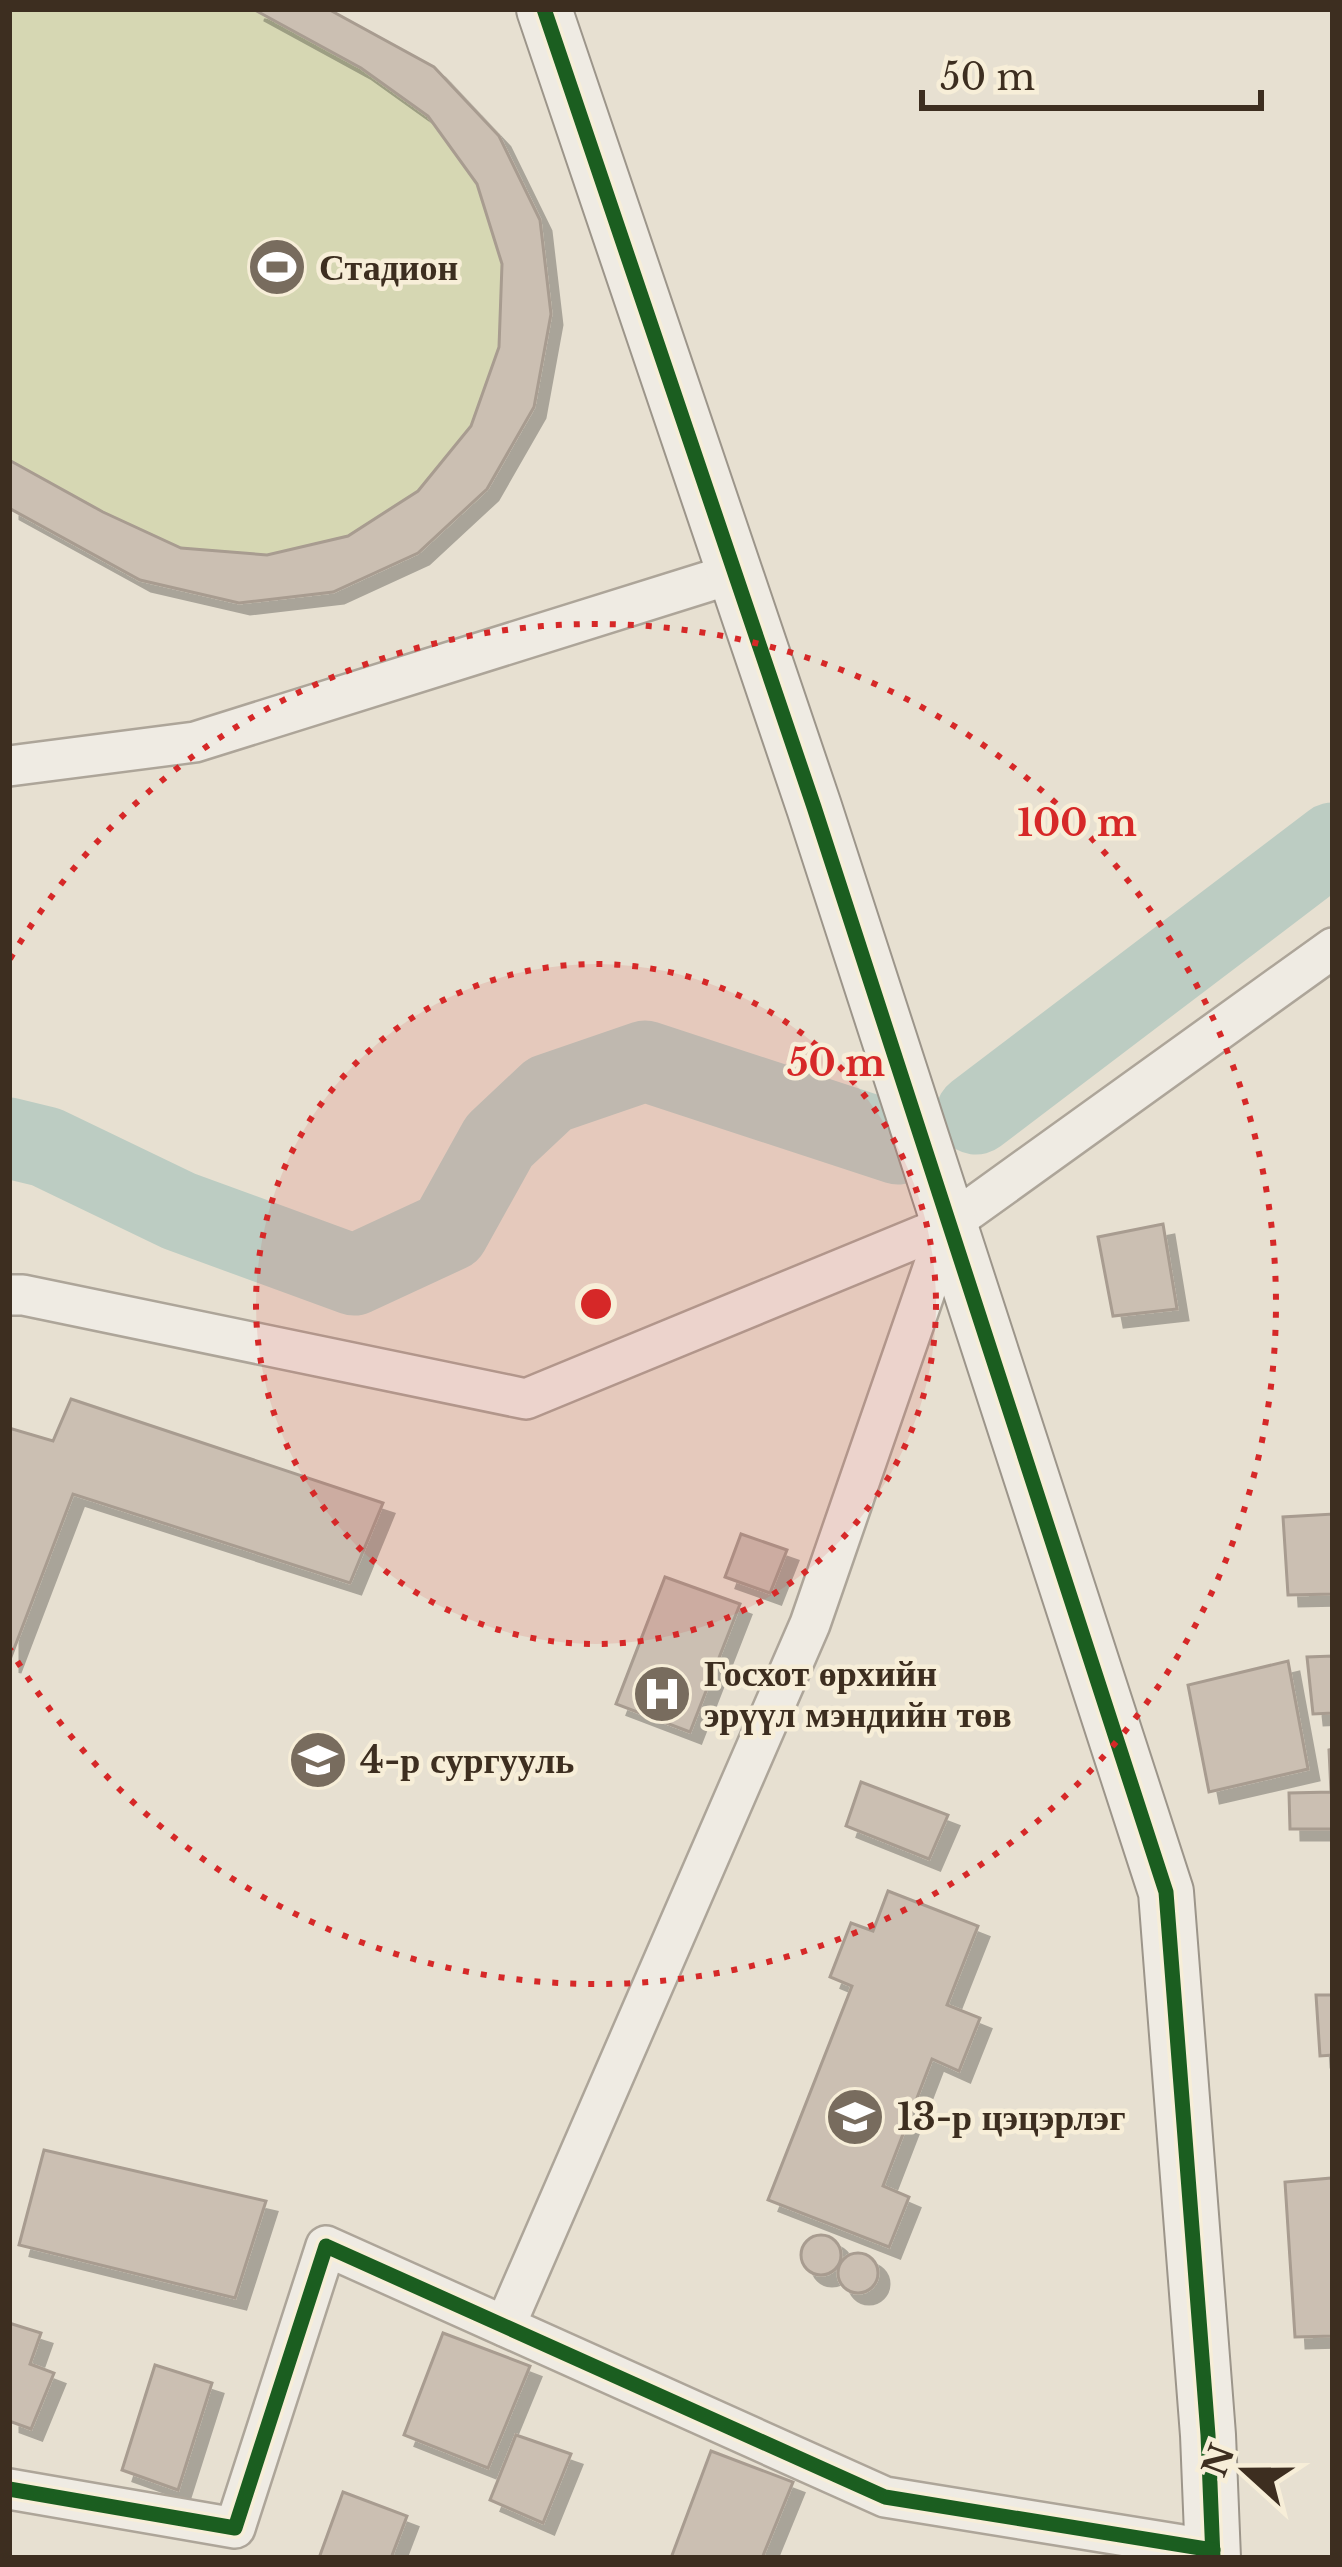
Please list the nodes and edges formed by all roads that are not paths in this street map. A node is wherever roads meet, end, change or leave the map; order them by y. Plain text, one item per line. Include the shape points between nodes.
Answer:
1 (544, 9) edge
2 (735, 573) junction
3 (9, 766) edge
4 (1333, 948) edge
5 (948, 1225) junction
6 (9, 1295) edge
7 (505, 2326) junction
8 (9, 2489) edge
9 (1213, 2554) edge

1 - 2 street
2 - 3 street via 195,742
2 - 5 street
4 - 5 street
5 - 6 street via 526,1399
5 - 7 street via 810,1624
5 - 9 street via 1166,1892
7 - 8 street via 326,2246 235,2528
7 - 9 street via 885,2497

